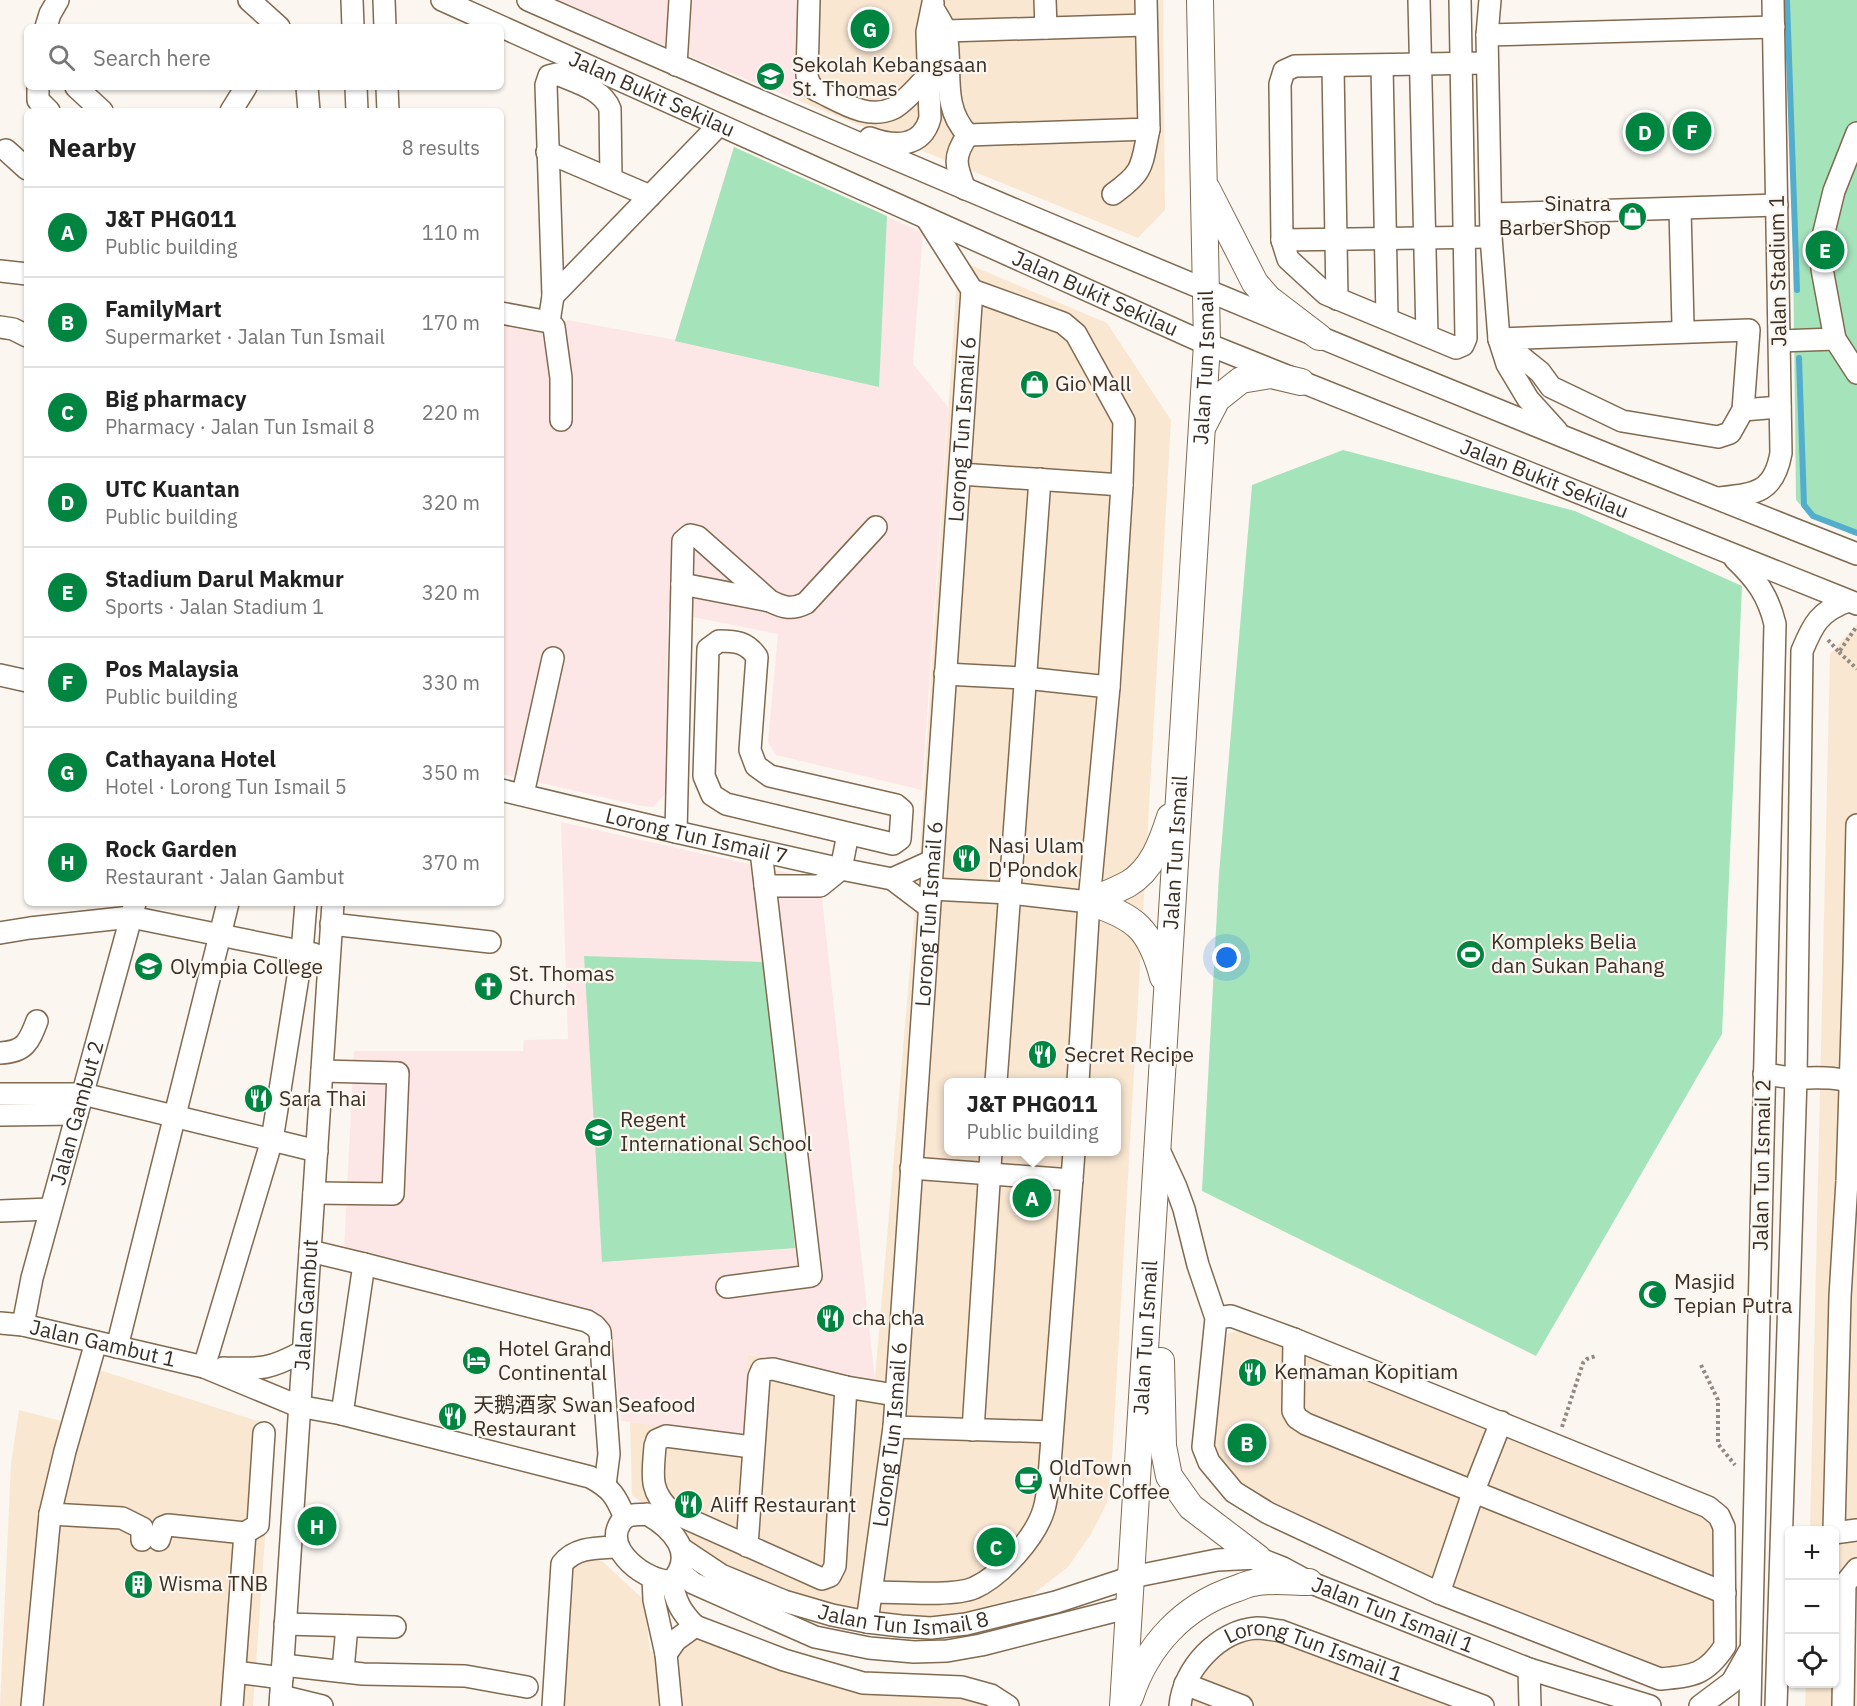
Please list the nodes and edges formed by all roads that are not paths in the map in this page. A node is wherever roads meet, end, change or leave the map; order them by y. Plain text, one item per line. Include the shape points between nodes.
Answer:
1 (58, 0) edge
2 (352, 0) edge
3 (384, 0) edge
4 (442, 0) edge
5 (528, 0) edge
6 (680, 0) edge
7 (809, 0) edge
8 (1045, 0) edge
9 (1146, 0) edge
10 (1200, 0) edge
11 (1419, 0) edge
12 (1460, 0) edge
13 (1491, 0) edge
14 (1773, 0) edge
15 (933, 4) edge
16 (47, 24) edge
17 (353, 24) edge
18 (385, 24) edge
19 (495, 24) edge
20 (1146, 25) junction
21 (1774, 27) junction
22 (504, 28) edge
23 (1046, 28) junction
24 (946, 31) junction
25 (1487, 35) junction
26 (1487, 63) junction
27 (1462, 64) junction
28 (676, 65) junction
29 (1422, 65) junction
30 (1382, 66) junction
31 (1333, 67) junction
32 (928, 76) junction
33 (38, 90) edge
34 (79, 90) edge
35 (244, 90) edge
36 (307, 90) edge
37 (356, 90) edge
38 (387, 90) edge
39 (46, 108) edge
40 (99, 108) edge
41 (233, 108) edge
42 (309, 108) edge
43 (357, 108) edge
44 (388, 108) edge
45 (719, 125) junction
46 (1149, 129) junction
47 (1857, 133) edge
48 (834, 134) junction
49 (968, 135) junction
50 (6, 150) dead end
51 (547, 152) junction
52 (24, 166) edge
53 (611, 180) junction
54 (1204, 183) junction
55 (965, 189) junction
56 (1113, 194) dead end
57 (650, 196) junction
58 (1777, 205) junction
59 (1680, 209) junction
60 (1491, 214) junction
61 (926, 219) junction
62 (1424, 237) junction
63 (1464, 237) junction
64 (1491, 237) junction
65 (1384, 238) junction
66 (1335, 239) junction
67 (1282, 240) junction
68 (0, 271) edge
69 (24, 274) edge
70 (972, 290) junction
71 (1206, 290) junction
72 (553, 296) junction
73 (1338, 298) junction
74 (504, 314) edge
75 (1386, 318) junction
76 (549, 322) junction
77 (1683, 325) junction
78 (0, 327) edge
79 (1780, 330) junction
80 (24, 334) edge
81 (1427, 334) junction
82 (1498, 335) junction
83 (1319, 337) junction
84 (1835, 339) junction
85 (1207, 344) junction
86 (1857, 373) edge
87 (1301, 382) junction
88 (1780, 407) junction
89 (1743, 410) junction
90 (561, 420) dead end
91 (1203, 425) junction
92 (1562, 437) junction
93 (960, 474) junction
94 (1040, 479) junction
95 (1122, 485) junction
96 (1716, 498) junction
97 (876, 527) dead end
98 (1728, 553) junction
99 (1857, 554) edge
100 (682, 584) junction
101 (770, 601) junction
102 (1853, 602) edge
103 (681, 641) junction
104 (708, 649) junction
105 (553, 658) dead end
106 (945, 674) junction
107 (0, 675) edge
108 (1025, 678) junction
109 (24, 680) edge
110 (1109, 687) junction
111 (1181, 785) junction
112 (504, 791) edge
113 (523, 794) junction
114 (1857, 825) edge
115 (676, 832) junction
116 (848, 834) junction
117 (761, 851) junction
118 (1857, 856) edge
119 (932, 861) junction
120 (841, 869) junction
121 (892, 879) junction
122 (765, 886) junction
123 (1009, 893) junction
124 (930, 898) junction
125 (1089, 902) junction
126 (227, 906) edge
127 (306, 906) edge
128 (333, 906) edge
129 (133, 910) edge
130 (332, 924) junction
131 (0, 933) edge
132 (219, 935) junction
133 (490, 942) dead end
134 (302, 952) junction
135 (329, 956) junction
136 (1856, 966) edge
137 (1167, 994) junction
138 (37, 1021) dead end
139 (0, 1053) edge
140 (322, 1071) junction
141 (1764, 1074) junction
142 (996, 1078) edge
143 (1078, 1078) edge
144 (1796, 1078) junction
145 (1853, 1082) edge
146 (0, 1094) edge
147 (83, 1094) junction
148 (77, 1114) junction
149 (0, 1115) edge
150 (174, 1116) junction
151 (272, 1140) junction
152 (1158, 1148) junction
153 (317, 1151) junction
154 (991, 1156) edge
155 (1074, 1156) edge
156 (911, 1168) junction
157 (990, 1173) junction
158 (1072, 1180) junction
159 (1852, 1183) edge
160 (314, 1192) junction
161 (50, 1209) junction
162 (0, 1211) edge
163 (310, 1251) junction
164 (364, 1264) junction
165 (727, 1287) dead end
166 (1849, 1301) edge
167 (1148, 1318) junction
168 (1216, 1318) junction
169 (0, 1323) edge
170 (23, 1325) junction
171 (1294, 1339) junction
172 (96, 1342) junction
173 (117, 1347) junction
174 (302, 1352) junction
175 (204, 1367) junction
176 (846, 1387) junction
177 (896, 1395) junction
178 (298, 1406) junction
179 (342, 1414) junction
180 (1501, 1422) junction
181 (894, 1427) junction
182 (973, 1430) junction
183 (1052, 1432) junction
184 (264, 1433) dead end
185 (752, 1447) junction
186 (605, 1485) junction
187 (1473, 1493) junction
188 (50, 1514) junction
189 (625, 1518) junction
190 (667, 1518) junction
191 (1785, 1526) edge
192 (1834, 1526) edge
193 (1857, 1530) edge
194 (1839, 1532) edge
195 (245, 1533) junction
196 (1785, 1539) edge
197 (1724, 1542) junction
198 (1753, 1542) junction
199 (747, 1546) junction
200 (617, 1547) junction
201 (682, 1549) junction
202 (1258, 1558) junction
203 (1857, 1569) edge
204 (668, 1577) junction
205 (1132, 1577) junction
206 (1309, 1582) junction
207 (872, 1592) junction
208 (1439, 1593) junction
209 (1725, 1593) junction
210 (1130, 1607) junction
211 (867, 1623) junction
212 (285, 1624) junction
213 (347, 1626) junction
214 (695, 1626) junction
215 (395, 1627) dead end
216 (793, 1627) junction
217 (1851, 1640) edge
218 (1751, 1648) junction
219 (666, 1654) junction
220 (784, 1660) junction
221 (1529, 1669) junction
222 (343, 1670) junction
223 (235, 1672) junction
224 (1185, 1684) junction
225 (281, 1686) edge
226 (527, 1687) dead end
227 (1777, 1705) edge
228 (32, 1706) edge
229 (232, 1706) edge
230 (322, 1706) edge
231 (553, 1706) edge
232 (671, 1706) edge
233 (1008, 1706) edge
234 (1125, 1706) edge
235 (1180, 1706) edge
236 (1242, 1706) edge
237 (1482, 1706) edge
238 (1530, 1706) edge
239 (1650, 1706) edge
240 (1700, 1706) edge
241 (1750, 1706) edge
242 (1843, 1706) edge

1 - 16 street
2 - 17 street
3 - 18 street
4 - 19 street, Jalan Bukit Sekilau
5 - 28 street, Jalan Bukit Sekilau
6 - 28 street
7 - 32 street via 807,76 816,90 864,113 880,112 895,107
8 - 23 street
9 - 20 street
10 - 54 main road, Jalan Tun Ismail
11 - 29 street
12 - 27 street
13 - 25 street
14 - 21 street, Jalan Stadium 1
15 - 24 street
15 - 32 street via 927,32
20 - 23 street
20 - 46 street
21 - 25 street
21 - 58 street, Jalan Stadium 1
22 - 45 street, Jalan Bukit Sekilau
23 - 24 street
24 - 49 street via 950,105 958,126
25 - 26 street
26 - 27 street
26 - 60 street
27 - 29 street
27 - 63 street
28 - 48 street, Jalan Bukit Sekilau
29 - 30 street
29 - 62 street
30 - 31 street
30 - 65 street
31 - 66 street
31 - 67 street via 1295,66 1284,71
32 - 48 street via 930,118 927,130 916,139 886,144 854,132
33 - 39 street via 38,100
34 - 40 street
35 - 41 street
36 - 42 street
37 - 43 street
38 - 44 street
45 - 57 street
45 - 61 street, Jalan Bukit Sekilau
46 - 49 street
46 - 56 street via 1140,170
47 - 84 street via 1834,191 1823,236 1822,269
48 - 55 street, Jalan Bukit Sekilau
49 - 55 street via 956,155
50 - 52 street
51 - 53 street
51 - 53 street via 546,85 549,76 557,74 608,101
51 - 72 street
53 - 57 street
54 - 71 main road, Jalan Tun Ismail
54 - 83 main road via 1255,283 1268,298
55 - 71 street, Jalan Bukit Sekilau
57 - 72 street
58 - 59 street
58 - 79 street, Jalan Stadium 1
59 - 60 street
59 - 77 street
60 - 64 street
61 - 70 street
61 - 85 street, Jalan Bukit Sekilau
62 - 63 street
62 - 65 street
62 - 81 street
63 - 64 street
63 - 81 street via 1466,338 1456,348
64 - 82 street
65 - 66 street
65 - 75 street
66 - 67 street
66 - 73 street
67 - 73 street via 1288,259 1326,294
68 - 69 street
70 - 93 street, Lorong Tun Ismail 6
70 - 95 street via 1063,323 1076,334 1124,421
71 - 83 street, Jalan Bukit Sekilau
71 - 85 main road, Jalan Tun Ismail
72 - 76 street
73 - 75 street
74 - 76 street
75 - 81 street
76 - 90 street via 558,346
77 - 79 street
77 - 82 street
78 - 80 street
79 - 84 street
79 - 88 street, Jalan Stadium 1
82 - 89 street via 1540,372 1551,387 1622,421 1718,437 1730,433
82 - 89 street via 1749,330
82 - 92 street via 1507,364 1528,399
83 - 92 street, Jalan Bukit Sekilau
84 - 86 street
85 - 87 street, Jalan Bukit Sekilau
85 - 91 main road, Jalan Tun Ismail
87 - 91 main road via 1271,375 1241,380 1217,399
87 - 98 street, Jalan Bukit Sekilau
88 - 89 street
88 - 96 street, Jalan Stadium 1 via 1781,453 1773,480 1743,496
91 - 111 main road, Jalan Tun Ismail
92 - 96 street, Jalan Bukit Sekilau
93 - 94 street
93 - 106 street, Lorong Tun Ismail 6
94 - 95 street
94 - 108 street
95 - 110 street
96 - 99 street, Jalan Bukit Sekilau
97 - 101 street via 806,603 795,609
98 - 102 street, Jalan Bukit Sekilau
98 - 141 street, Jalan Tun Ismail 2 via 1761,588 1771,605 1775,624
100 - 101 street
100 - 101 street via 683,541 690,535 698,537
100 - 103 street
102 - 144 street, Jalan Tun Ismail 2 via 1831,607 1819,618 1802,651
103 - 104 street
103 - 115 street
104 - 116 street via 704,776 712,795 726,804
104 - 116 street via 719,640 733,641 750,647 757,657 750,750 756,766 770,776 896,805 902,810 900,839 893,844
105 - 113 street
106 - 108 street
106 - 119 street, Lorong Tun Ismail 6
107 - 109 street
108 - 110 street
108 - 123 street
110 - 125 street
111 - 125 main road via 1160,846 1142,872 1128,884
111 - 137 main road, Jalan Tun Ismail
112 - 113 street, Lorong Tun Ismail 7
113 - 115 street, Lorong Tun Ismail 7
114 - 118 street
115 - 117 street, Lorong Tun Ismail 7
116 - 120 street
117 - 120 street, Lorong Tun Ismail 7
117 - 122 street
118 - 136 street
119 - 121 street
119 - 124 street, Lorong Tun Ismail 6
120 - 121 street, Lorong Tun Ismail 7
120 - 122 street via 820,886
121 - 124 street, Lorong Tun Ismail 7
122 - 165 street via 811,1276
123 - 124 street
123 - 125 street
123 - 142 street
124 - 156 street, Lorong Tun Ismail 6
125 - 137 main road via 1117,911 1140,927 1156,952
125 - 143 street
126 - 132 street
127 - 134 street
128 - 130 street, Jalan Gambut
129 - 131 street
129 - 132 street
129 - 147 street, Jalan Gambut 2
130 - 133 street
130 - 135 street, Jalan Gambut
132 - 134 street
132 - 150 street
134 - 135 street
134 - 151 street
135 - 140 street, Jalan Gambut
136 - 145 street
137 - 152 main road, Jalan Tun Ismail
138 - 139 street via 29,1042 13,1053
140 - 153 street, Jalan Gambut
140 - 160 street via 398,1073 393,1194
141 - 144 street
141 - 198 street, Jalan Tun Ismail 2
144 - 145 street
144 - 191 street, Jalan Tun Ismail 2
145 - 159 street
146 - 147 street
147 - 148 street, Jalan Gambut 2
147 - 150 street
148 - 149 street
148 - 161 street, Jalan Gambut 2
150 - 151 street
150 - 173 street
151 - 153 street
151 - 175 street
152 - 167 main road, Jalan Tun Ismail
152 - 168 street via 1184,1209
153 - 160 street, Jalan Gambut
154 - 157 street
155 - 158 street
156 - 157 street
156 - 177 street, Lorong Tun Ismail 6
157 - 158 street
157 - 182 street
158 - 183 street
159 - 166 street
160 - 163 street, Jalan Gambut
161 - 162 street
161 - 170 street, Jalan Gambut 2
163 - 164 street
163 - 174 street, Jalan Gambut
164 - 179 street
164 - 186 street via 595,1326 600,1332 609,1454
166 - 192 street
167 - 202 main road via 1161,1347 1163,1446 1170,1476 1191,1507
167 - 205 main road, Jalan Tun Ismail
168 - 171 street via 1231,1316
168 - 208 street via 1203,1447 1209,1462 1234,1492 1268,1514
169 - 170 street, Jalan Gambut 1
170 - 172 street, Jalan Gambut 1
171 - 180 street
171 - 187 street via 1293,1411 1297,1418
172 - 173 street, Jalan Gambut 1
172 - 188 street
173 - 175 street, Jalan Gambut 1
174 - 175 street, Jalan Gambut 1 via 262,1369
174 - 178 street, Jalan Gambut
175 - 178 street, Jalan Gambut 1
176 - 177 street
176 - 185 street via 773,1369 762,1370
176 - 199 street via 836,1566 830,1576 822,1579
177 - 181 street, Lorong Tun Ismail 6
178 - 179 street, Jalan Gambut 1
178 - 212 street, Jalan Gambut
179 - 186 street, Jalan Gambut 1 via 590,1477
180 - 187 street
180 - 197 street via 1708,1507 1719,1516
181 - 182 street
181 - 207 street, Lorong Tun Ismail 6
182 - 183 street
183 - 207 street via 1044,1510 1030,1538 1001,1569 974,1588 940,1593
184 - 195 street via 258,1525
185 - 190 street via 666,1436 657,1440 653,1487
185 - 199 street
186 - 189 street via 617,1497
187 - 208 street
187 - 209 street
188 - 195 street via 122,1518 142,1528 151,1540 168,1525
188 - 228 street
189 - 190 street via 647,1514
189 - 200 street via 615,1537
190 - 199 street
190 - 201 street via 667,1528
193 - 194 street
195 - 223 street
196 - 227 street, Jalan Tun Ismail 2
197 - 198 street
197 - 209 street
198 - 218 street, Jalan Tun Ismail 2
200 - 204 street via 631,1562
200 - 231 street via 577,1551 562,1564
201 - 204 street via 684,1563
201 - 211 street, Jalan Tun Ismail 8 via 721,1575 784,1601
202 - 205 street, Jalan Tun Ismail 1 via 1217,1560
202 - 206 street, Jalan Tun Ismail 1
203 - 217 street via 1845,1584
204 - 214 street via 675,1600
204 - 216 street, Jalan Tun Ismail 8 via 693,1583
204 - 219 street via 654,1600
205 - 210 main road, Jalan Tun Ismail
205 - 211 street, Jalan Tun Ismail 8 via 1056,1602 966,1624 931,1628
206 - 221 street, Jalan Tun Ismail 1
206 - 234 main road via 1253,1582 1189,1611 1155,1647
207 - 211 street, Lorong Tun Ismail 6
208 - 209 street via 1660,1679 1692,1676 1716,1660 1725,1646
210 - 216 street, Jalan Tun Ismail 8 via 947,1651 869,1648 815,1637
210 - 234 main road, Jalan Tun Ismail
212 - 213 street
212 - 225 street, Jalan Gambut
213 - 215 street
213 - 222 street
214 - 219 street via 676,1640
214 - 220 street
216 - 220 street
217 - 242 street
218 - 240 street via 1732,1682
218 - 241 street, Jalan Tun Ismail 2
219 - 232 street
220 - 233 street via 863,1683 962,1687 992,1695
221 - 238 street
221 - 239 street, Jalan Tun Ismail 1
222 - 225 street
222 - 226 street via 465,1676
223 - 225 street
223 - 229 street
224 - 235 street, Lorong Tun Ismail 1
224 - 236 street
224 - 237 street, Lorong Tun Ismail 1 via 1198,1662 1214,1646 1230,1635 1256,1628 1281,1631
225 - 230 street

